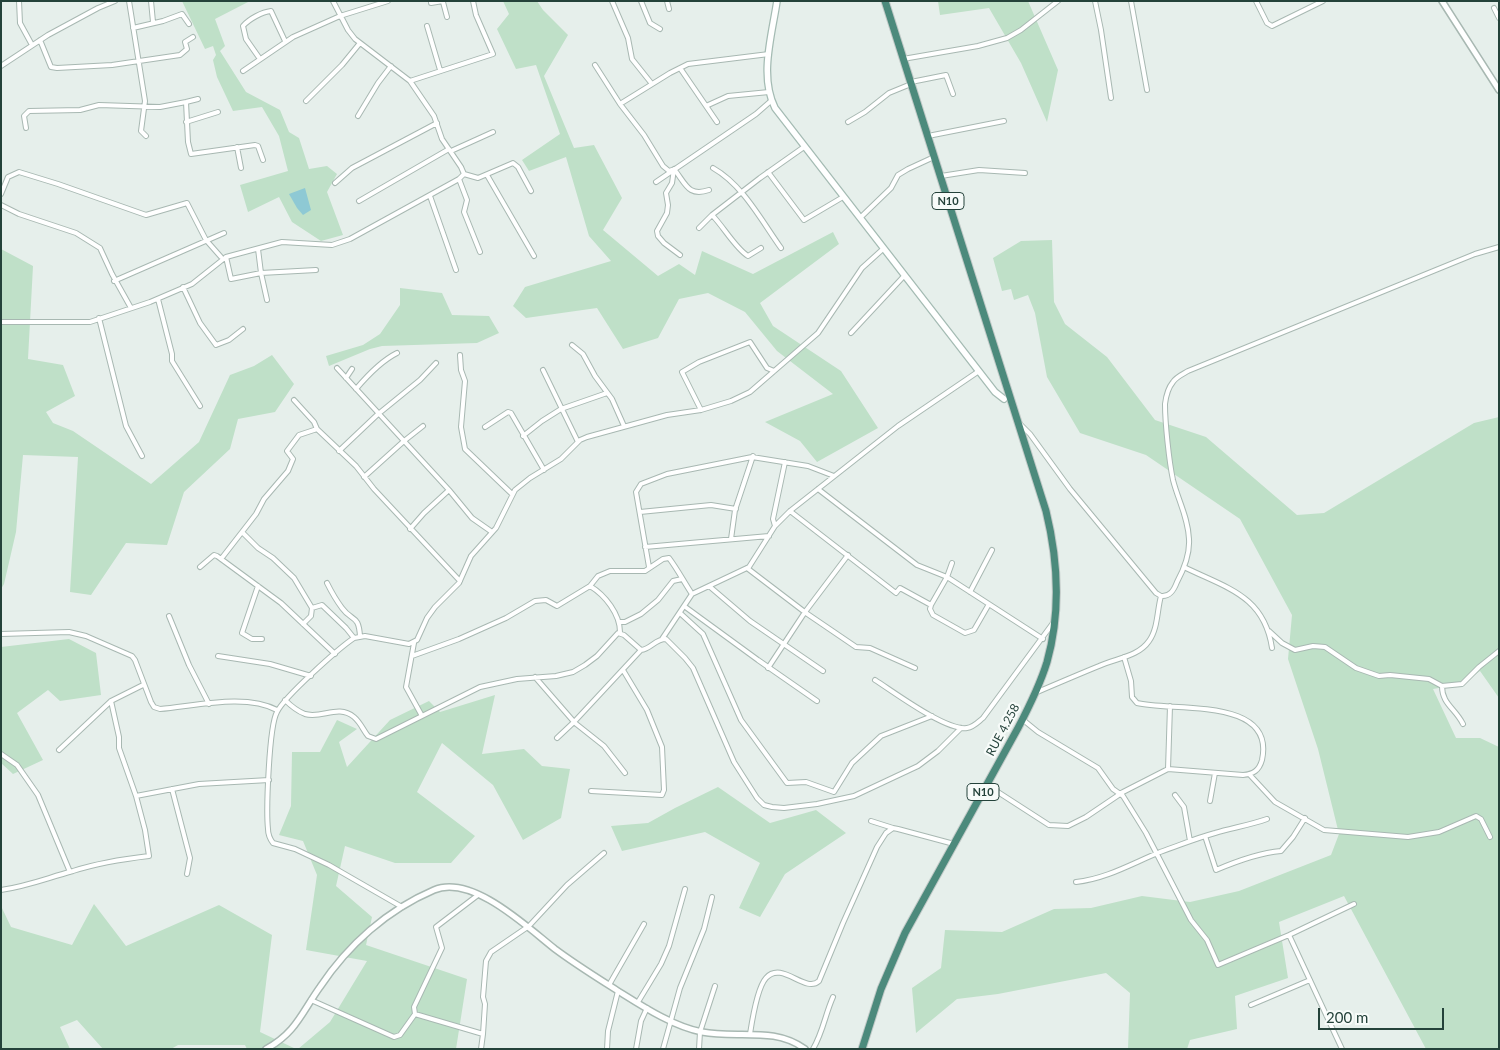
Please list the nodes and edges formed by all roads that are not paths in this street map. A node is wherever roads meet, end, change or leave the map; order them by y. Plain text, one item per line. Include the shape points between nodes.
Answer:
1 (19, 1) edge
2 (115, 1) edge
3 (129, 1) edge
4 (151, 1) edge
5 (333, 1) edge
6 (388, 1) edge
7 (431, 1) edge
8 (443, 1) edge
9 (473, 1) edge
10 (612, 1) edge
11 (641, 1) edge
12 (667, 1) edge
13 (777, 1) edge
14 (885, 1) edge
15 (1058, 1) edge
16 (1095, 1) edge
17 (1131, 1) edge
18 (1256, 1) edge
19 (1323, 1) edge
20 (1442, 1) edge
21 (669, 8) dead end
22 (1494, 8) dead end
23 (340, 16) junction
24 (447, 18) dead end
25 (1499, 18) edge
26 (154, 22) junction
27 (189, 24) dead end
28 (427, 26) dead end
29 (133, 28) junction
30 (660, 29) dead end
31 (193, 37) dead end
32 (40, 40) junction
33 (285, 41) junction
34 (360, 43) junction
35 (32, 45) junction
36 (769, 54) junction
37 (260, 59) junction
38 (903, 59) junction
39 (140, 62) junction
40 (595, 65) dead end
41 (1, 66) edge
42 (391, 66) junction
43 (680, 68) junction
44 (440, 70) junction
45 (243, 71) dead end
46 (410, 81) junction
47 (911, 83) junction
48 (652, 84) junction
49 (1498, 87) edge
50 (1147, 90) dead end
51 (769, 92) junction
52 (953, 94) dead end
53 (198, 98) dead end
54 (1111, 98) dead end
55 (772, 100) junction
56 (306, 101) dead end
57 (186, 102) junction
58 (620, 104) junction
59 (706, 106) junction
60 (146, 107) junction
61 (218, 112) dead end
62 (358, 116) dead end
63 (1004, 121) dead end
64 (186, 122) junction
65 (716, 122) dead end
66 (848, 122) dead end
67 (437, 123) junction
68 (26, 128) dead end
69 (493, 132) dead end
70 (146, 136) dead end
71 (928, 136) junction
72 (804, 146) junction
73 (237, 147) junction
74 (450, 150) junction
75 (934, 158) junction
76 (263, 160) dead end
77 (241, 168) dead end
78 (713, 168) dead end
79 (674, 169) junction
80 (768, 172) junction
81 (1026, 173) dead end
82 (464, 174) junction
83 (487, 175) junction
84 (940, 176) junction
85 (460, 179) junction
86 (656, 182) dead end
87 (335, 183) dead end
88 (708, 190) dead end
89 (531, 191) dead end
90 (742, 193) junction
91 (1, 194) edge
92 (430, 196) junction
93 (843, 196) junction
94 (359, 201) dead end
95 (1, 205) edge
96 (712, 214) junction
97 (860, 218) junction
98 (699, 228) dead end
99 (224, 233) dead end
100 (206, 240) junction
101 (1499, 247) edge
102 (258, 248) junction
103 (761, 248) dead end
104 (780, 248) dead end
105 (883, 249) junction
106 (480, 252) dead end
107 (680, 255) dead end
108 (534, 256) dead end
109 (224, 257) junction
110 (316, 270) dead end
111 (456, 270) dead end
112 (261, 273) junction
113 (904, 276) junction
114 (114, 281) junction
115 (183, 288) junction
116 (158, 299) junction
117 (268, 300) dead end
118 (132, 308) junction
119 (99, 318) junction
120 (1, 322) edge
121 (243, 329) dead end
122 (851, 333) dead end
123 (572, 345) dead end
124 (397, 353) dead end
125 (460, 355) dead end
126 (436, 363) dead end
127 (337, 368) dead end
128 (352, 369) dead end
129 (543, 370) dead end
130 (979, 370) junction
131 (774, 371) junction
132 (346, 378) junction
133 (356, 389) junction
134 (607, 392) junction
135 (294, 400) dead end
136 (1008, 400) junction
137 (200, 406) dead end
138 (561, 409) junction
139 (701, 410) junction
140 (378, 414) junction
141 (1018, 422) junction
142 (423, 426) dead end
143 (624, 426) junction
144 (485, 427) dead end
145 (317, 429) junction
146 (523, 436) junction
147 (404, 441) junction
148 (578, 442) junction
149 (340, 451) junction
150 (142, 456) dead end
151 (752, 457) junction
152 (785, 462) junction
153 (544, 470) junction
154 (364, 476) junction
155 (834, 476) junction
156 (818, 489) junction
157 (449, 490) junction
158 (512, 494) junction
159 (736, 509) junction
160 (790, 511) junction
161 (640, 512) junction
162 (775, 526) junction
163 (410, 528) junction
164 (242, 532) junction
165 (492, 532) junction
166 (770, 536) junction
167 (731, 539) junction
168 (645, 547) junction
169 (992, 550) dead end
170 (848, 555) junction
171 (221, 559) junction
172 (952, 563) dead end
173 (200, 567) dead end
174 (649, 567) junction
175 (747, 568) junction
176 (1184, 568) junction
177 (947, 577) junction
178 (682, 579) junction
179 (460, 580) junction
180 (326, 583) dead end
181 (258, 586) junction
182 (590, 586) junction
183 (709, 586) junction
184 (970, 592) junction
185 (692, 594) junction
186 (1161, 596) junction
187 (989, 604) junction
188 (931, 605) junction
189 (684, 606) junction
190 (312, 608) junction
191 (805, 612) junction
192 (680, 613) junction
193 (169, 616) dead end
194 (1054, 621) junction
195 (620, 622) junction
196 (303, 624) junction
197 (1269, 631) junction
198 (620, 632) junction
199 (1, 634) edge
200 (360, 637) junction
201 (354, 638) junction
202 (262, 639) dead end
203 (662, 639) junction
204 (1042, 639) junction
205 (414, 643) junction
206 (784, 644) junction
207 (1272, 648) dead end
208 (641, 650) junction
209 (1499, 651) edge
210 (335, 654) junction
211 (218, 656) dead end
212 (412, 656) junction
213 (1124, 657) junction
214 (769, 668) junction
215 (915, 668) dead end
216 (623, 670) junction
217 (823, 671) dead end
218 (311, 676) junction
219 (535, 677) junction
220 (875, 680) dead end
221 (143, 685) junction
222 (1442, 686) junction
223 (1034, 694) junction
224 (285, 700) junction
225 (111, 701) junction
226 (817, 701) dead end
227 (209, 704) junction
228 (1170, 706) junction
229 (277, 710) junction
230 (422, 716) junction
231 (932, 716) junction
232 (1022, 719) junction
233 (574, 722) junction
234 (1463, 724) dead end
235 (961, 728) junction
236 (557, 738) dead end
237 (59, 750) dead end
238 (1, 754) edge
239 (1168, 769) junction
240 (625, 773) dead end
241 (1215, 773) junction
242 (1249, 774) junction
243 (269, 780) junction
244 (987, 785) junction
245 (172, 789) junction
246 (591, 791) dead end
247 (1121, 794) junction
248 (136, 796) junction
249 (1175, 796) dead end
250 (1210, 802) dead end
251 (1305, 818) junction
252 (1268, 819) dead end
253 (871, 821) dead end
254 (893, 828) junction
255 (1205, 836) junction
256 (1490, 837) dead end
257 (1190, 841) junction
258 (954, 844) junction
259 (604, 853) dead end
260 (1157, 854) junction
261 (70, 872) junction
262 (186, 874) dead end
263 (1076, 882) dead end
264 (685, 889) dead end
265 (1, 890) edge
266 (478, 895) junction
267 (712, 898) dead end
268 (1354, 904) dead end
269 (402, 907) junction
270 (644, 924) dead end
271 (529, 926) junction
272 (1289, 935) junction
273 (1310, 980) junction
274 (609, 984) junction
275 (715, 986) dead end
276 (618, 991) junction
277 (833, 997) dead end
278 (311, 1000) junction
279 (638, 1002) junction
280 (1251, 1005) dead end
281 (647, 1008) junction
282 (415, 1014) junction
283 (670, 1022) junction
284 (700, 1032) junction
285 (483, 1034) junction
286 (750, 1034) junction
287 (269, 1048) edge
288 (481, 1049) edge
289 (607, 1049) edge
290 (636, 1049) edge
291 (663, 1049) edge
292 (699, 1049) edge
293 (805, 1049) edge
294 (813, 1049) edge
295 (862, 1049) edge
296 (1342, 1049) edge

1 - 35 street via 20,24
2 - 32 street
3 - 29 street
4 - 26 street
5 - 23 street
6 - 23 street
7 - 8 street
8 - 24 street
9 - 44 street via 493,54
10 - 48 street via 628,38 632,59
11 - 30 street via 650,23
12 - 21 street
13 - 36 main road
14 - 38 highway, N10
15 - 38 street via 1007,38
16 - 54 street
17 - 50 street
18 - 19 street via 1267,23 1272,26
20 - 49 street
22 - 25 street
23 - 33 street
23 - 34 street via 350,34
26 - 27 street via 182,14
26 - 29 street
28 - 44 street
29 - 39 street
31 - 39 street via 185,42 187,49 182,54
32 - 35 street
32 - 39 street via 52,68
33 - 37 street
33 - 37 street via 271,11 248,22 243,26 244,33
34 - 42 street
34 - 56 street
35 - 41 street
36 - 43 street via 692,63
36 - 51 main road
37 - 45 street
38 - 47 highway, N10
39 - 60 street
40 - 58 street
42 - 46 street
42 - 62 street
43 - 48 street
43 - 59 street
44 - 46 street
46 - 67 street
47 - 52 street via 946,75
47 - 66 street via 889,93
47 - 71 highway, N10
48 - 58 street
51 - 55 main road
51 - 59 street via 728,96
53 - 57 street
55 - 72 main road via 779,115
55 - 79 street
57 - 60 street
57 - 64 street
58 - 79 street via 663,166 669,171
59 - 65 street
60 - 68 street via 100,105 80,110 28,111 24,116
60 - 70 street via 141,129
61 - 64 street
63 - 71 street
64 - 73 street via 191,154
67 - 74 street
67 - 87 street via 352,168
69 - 74 street
71 - 75 highway, N10
72 - 80 street
72 - 93 main road
73 - 76 street via 257,145
73 - 77 street
74 - 82 street
74 - 94 street
75 - 84 highway, N10
75 - 97 street via 898,175 891,188
78 - 90 street
79 - 86 street
79 - 88 street via 692,192 698,194
79 - 107 street via 672,183 666,193 667,213 657,232 664,243
80 - 90 street
80 - 93 street via 804,220
81 - 84 street via 979,170
82 - 83 street via 474,178
82 - 85 street
83 - 89 street via 513,163 518,166
83 - 108 street
84 - 136 highway, N10
85 - 92 street
85 - 106 street via 467,200 464,212
90 - 96 street
90 - 104 street
91 - 100 street via 8,177 19,172 146,215 187,203
92 - 102 street via 350,239 332,245 282,242
92 - 111 street
93 - 97 main road
95 - 114 street via 76,233 100,248
96 - 98 street
96 - 103 street via 742,252 748,256
97 - 105 main road
99 - 100 street
100 - 109 street
100 - 114 street
101 - 176 street via 1467,257 1188,371 1173,381 1165,404 1173,480 1188,526
102 - 109 street
102 - 112 street
105 - 113 main road
105 - 131 street via 862,268 818,333
109 - 112 street via 231,278
109 - 115 street
110 - 112 street
112 - 117 street
113 - 122 street
113 - 130 main road
114 - 118 street
115 - 116 street
115 - 121 street via 200,323 216,345
116 - 118 street
116 - 137 street via 172,361
118 - 119 street
119 - 120 street via 90,322
119 - 150 street via 126,426
123 - 134 street via 583,354
124 - 133 street
125 - 158 street via 465,381 461,427 465,449
126 - 140 street
127 - 132 street
128 - 132 street
129 - 138 street
130 - 136 main road via 995,392
130 - 155 street via 898,426
131 - 139 street via 750,392
131 - 139 street via 767,368 750,342 699,362 682,372
132 - 133 street
133 - 140 street
134 - 138 street
134 - 143 street
135 - 145 street
136 - 141 highway, RUE 4.258 / N10
138 - 146 street
138 - 148 street
139 - 143 street
140 - 147 street
140 - 149 street
141 - 186 street
141 - 194 highway, RUE 4.258 / N10 via 1051,532 1056,586
142 - 147 street
143 - 148 street
144 - 146 street via 508,412
145 - 149 street
145 - 164 street via 299,435 295,440 287,451 293,459 288,471 264,498
146 - 153 street
147 - 154 street
147 - 157 street
148 - 153 street
149 - 154 street
151 - 152 street
151 - 159 street
151 - 161 street via 667,474 641,484 636,492
152 - 155 street
152 - 162 street via 773,519
153 - 158 street
154 - 163 street
155 - 156 street
156 - 160 street
156 - 177 street via 917,565
157 - 163 street
157 - 165 street via 472,518
158 - 165 street
159 - 161 street via 711,505
159 - 167 street
160 - 162 street
160 - 170 street
161 - 168 street
162 - 166 street
163 - 179 street
164 - 171 street
164 - 190 street via 294,578
165 - 179 street via 471,556
166 - 167 street
166 - 175 street
167 - 168 street
168 - 174 street
169 - 184 street
170 - 188 street via 896,593 900,588
170 - 191 street
171 - 173 street via 214,556
171 - 181 street
172 - 177 street
174 - 178 street via 669,558
174 - 182 street via 644,571 610,571 598,576
175 - 183 street
175 - 191 street
176 - 186 street via 1173,591 1168,596
176 - 197 street via 1244,597 1253,605
177 - 184 street
177 - 188 street
178 - 185 street
178 - 195 street via 673,581 641,614
179 - 205 street via 435,607 421,636
180 - 200 street via 342,609 356,619
181 - 196 street
181 - 202 street via 242,633 252,639
182 - 195 street via 601,593
182 - 212 street via 557,606 546,600 535,600 459,640
183 - 185 street
183 - 206 street via 750,621
184 - 187 street
185 - 189 street
186 - 213 street via 1150,640 1143,648
187 - 188 street via 974,630 965,634 933,615
187 - 204 street
189 - 192 street
189 - 214 street
190 - 196 street via 311,616
190 - 201 street via 322,604
191 - 206 street
191 - 215 street via 856,646 870,648
192 - 203 street
192 - 231 street via 703,634 741,720 787,783 806,782 834,792 852,763 882,736
193 - 227 street
194 - 204 street
194 - 223 highway, RUE 4.258 / N10 via 1046,663
195 - 198 street
196 - 210 street
197 - 207 street
197 - 222 street via 1295,650 1325,647 1356,668 1379,676 1429,679
198 - 208 street
198 - 219 street via 585,665 562,675
199 - 221 street via 79,633 132,656
200 - 201 street
200 - 205 street
201 - 210 street
203 - 208 street
203 - 235 street via 669,641 693,668 734,762 764,805 784,808 854,796 918,766
204 - 235 street via 983,718 970,728
205 - 212 street
206 - 214 street
206 - 217 street
208 - 216 street
209 - 222 street via 1462,684
210 - 218 street
211 - 218 street via 270,664
212 - 230 street via 406,687
213 - 223 street
213 - 228 street via 1134,701
214 - 226 street
216 - 233 street
216 - 246 street via 647,710 662,746 664,790 662,795
218 - 224 street
219 - 230 street via 480,687
219 - 233 street
220 - 231 street
221 - 225 street
221 - 227 street via 154,707 160,710
222 - 234 street via 1442,697
223 - 232 highway, RUE 4.258 / N10
224 - 229 street
224 - 230 street via 306,714 332,711 348,714 372,738 381,737
225 - 237 street
225 - 248 street via 119,748
227 - 229 street via 260,703
228 - 239 street
228 - 242 street via 1214,709 1230,713 1252,725 1263,742 1263,755 1258,770
229 - 243 street via 273,721
231 - 235 street
232 - 244 highway, RUE 4.258 / N10
232 - 247 street via 1098,768
233 - 236 street
233 - 240 street via 604,746
238 - 261 street via 17,765 38,795
239 - 241 street
239 - 247 street
241 - 242 street
241 - 250 street
242 - 251 street via 1275,802
243 - 245 street via 231,781
243 - 269 street via 268,829 273,843 329,865
244 - 247 street via 1049,825 1068,826
244 - 258 highway, RUE 4.258 / N10
245 - 248 street
245 - 262 street via 190,858
247 - 260 street
248 - 261 street via 149,856
249 - 257 street via 1184,807
251 - 255 street via 1281,851 1244,858 1216,870
251 - 256 street via 1324,830 1408,837 1439,832 1476,816
252 - 255 street
253 - 254 street
254 - 258 street
254 - 286 street via 877,848 819,981 809,984 783,973 768,977 762,984 754,1009
255 - 257 street
257 - 260 street
258 - 295 highway, RUE 4.258 / N10 via 892,961
259 - 271 street via 567,885
260 - 263 street via 1088,881
260 - 272 street via 1218,965
261 - 265 street
264 - 279 street via 669,946
266 - 269 street via 452,886 442,887
266 - 271 street
266 - 282 street via 436,927 442,948 414,1006
267 - 283 street
268 - 272 street
269 - 278 street via 347,952
270 - 274 street
271 - 274 street via 574,962
271 - 285 street via 486,957
272 - 273 street
273 - 280 street
273 - 296 street
274 - 276 street
275 - 284 street
276 - 279 street
276 - 289 street
277 - 294 street via 821,1036
278 - 282 street via 394,1037 400,1035
278 - 287 street via 292,1030
279 - 281 street
281 - 283 street
281 - 290 street
282 - 285 street
283 - 284 street
283 - 291 street
284 - 286 street
284 - 292 street
285 - 288 street
286 - 293 street via 789,1039

